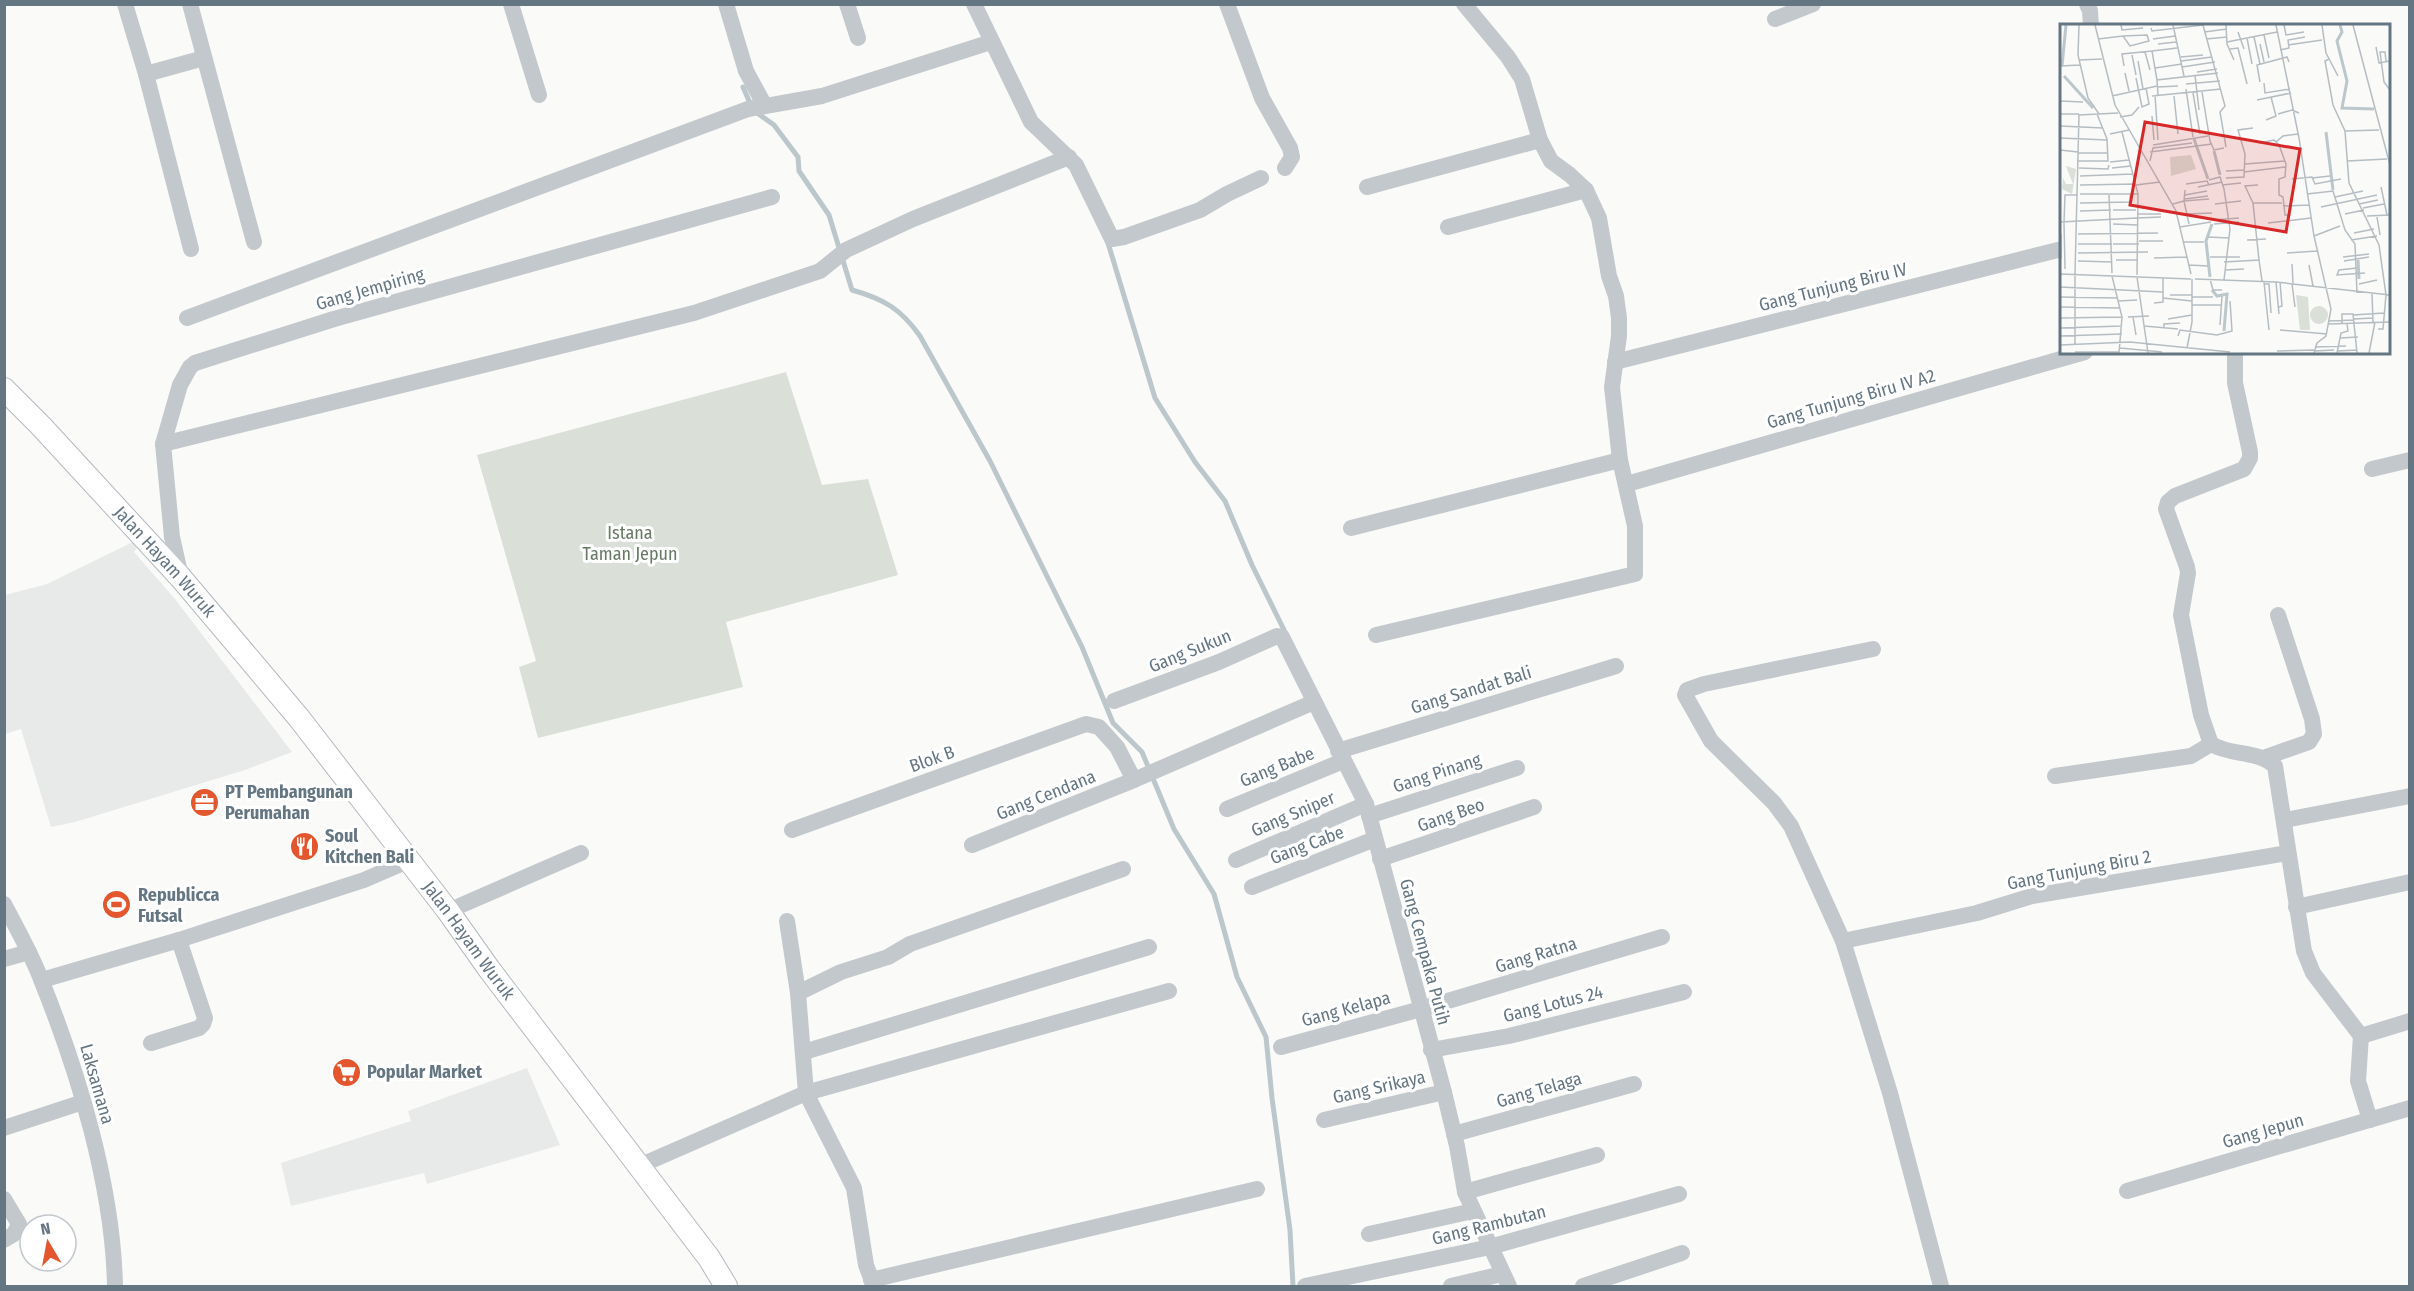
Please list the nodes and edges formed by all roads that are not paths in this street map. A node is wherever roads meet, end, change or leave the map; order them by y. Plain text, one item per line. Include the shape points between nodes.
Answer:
1 (125, 4) edge
2 (190, 4) edge
3 (511, 4) edge
4 (726, 4) edge
5 (847, 4) edge
6 (974, 4) edge
7 (1227, 4) edge
8 (1464, 4) edge
9 (1813, 4) edge
10 (2087, 4) edge
11 (1775, 19) dead end
12 (2091, 24) edge
13 (858, 38) dead end
14 (992, 42) junction
15 (204, 58) junction
16 (146, 74) junction
17 (539, 95) dead end
18 (758, 108) junction
19 (1540, 140) junction
20 (1069, 157) junction
21 (1285, 168) dead end
22 (1261, 178) dead end
23 (1367, 188) dead end
24 (1586, 190) junction
25 (772, 197) dead end
26 (1448, 227) dead end
27 (254, 242) dead end
28 (191, 249) dead end
29 (2060, 249) edge
30 (187, 318) dead end
31 (2078, 354) edge
32 (2235, 354) edge
33 (1615, 362) junction
34 (4, 389) edge
35 (162, 444) junction
36 (1620, 460) junction
37 (2409, 460) edge
38 (2372, 470) dead end
39 (1627, 484) junction
40 (1351, 528) dead end
41 (181, 578) junction
42 (2278, 615) dead end
43 (1376, 634) dead end
44 (1280, 636) joint
45 (1873, 649) dead end
46 (1616, 666) dead end
47 (1114, 701) dead end
48 (1314, 702) junction
49 (2211, 744) junction
50 (1340, 756) junction
51 (2266, 758) junction
52 (1517, 768) dead end
53 (2055, 776) dead end
54 (1138, 779) junction
55 (2409, 796) edge
56 (1534, 807) dead end
57 (1227, 809) dead end
58 (1367, 810) junction
59 (2285, 820) junction
60 (792, 830) dead end
61 (1375, 839) junction
62 (972, 845) dead end
63 (580, 853) dead end
64 (2288, 853) junction
65 (1380, 859) junction
66 (1236, 860) dead end
67 (408, 861) junction
68 (1123, 869) dead end
69 (2409, 882) edge
70 (1252, 887) dead end
71 (4, 904) edge
72 (2296, 908) junction
73 (448, 912) junction
74 (787, 921) dead end
75 (1662, 938) dead end
76 (179, 940) junction
77 (1843, 941) junction
78 (1149, 947) dead end
79 (29, 952) junction
80 (4, 959) edge
81 (42, 980) junction
82 (1169, 991) dead end
83 (1684, 992) dead end
84 (798, 993) junction
85 (1421, 1009) junction
86 (2409, 1021) edge
87 (2361, 1036) junction
88 (151, 1043) dead end
89 (1281, 1047) dead end
90 (1431, 1050) junction
91 (804, 1052) junction
92 (1634, 1084) dead end
93 (1443, 1092) junction
94 (806, 1093) junction
95 (83, 1102) junction
96 (2409, 1108) edge
97 (1324, 1120) dead end
98 (2370, 1120) junction
99 (4, 1128) edge
100 (1454, 1134) junction
101 (1597, 1155) dead end
102 (639, 1166) junction
103 (1257, 1189) dead end
104 (2127, 1191) dead end
105 (1465, 1192) junction
106 (1680, 1194) dead end
107 (4, 1199) edge
108 (1473, 1211) junction
109 (1370, 1234) dead end
110 (4, 1240) edge
111 (1490, 1247) junction
112 (1682, 1253) dead end
113 (1506, 1280) edge
114 (873, 1283) edge
115 (1305, 1286) edge
116 (115, 1287) edge
117 (726, 1287) edge
118 (1451, 1287) edge
119 (1584, 1287) edge
120 (1941, 1287) edge

1 - 16 street
2 - 15 street
3 - 17 street
4 - 18 street
5 - 13 street
6 - 14 street
7 - 21 street via 1262,98 1292,153
8 - 19 street via 1522,79
9 - 11 street
10 - 12 street
14 - 18 street via 822,96
14 - 20 street via 1031,122
15 - 16 street
15 - 27 street
16 - 28 street
18 - 30 street
19 - 23 street
19 - 24 street via 1551,161
20 - 22 street via 1112,239 1200,210
20 - 35 street via 913,219 841,253 820,271 694,314
24 - 26 street
24 - 33 street via 1599,218 1616,296 1619,336
25 - 35 street, Gang Jempiring via 334,319 195,363 180,385
29 - 33 street, Gang Tunjung Biru IV
31 - 39 street, Gang Tunjung Biru IV A2
32 - 49 street via 2235,383 2250,452 2248,463 2240,471 2175,496 2166,509 2187,567 2181,615 2200,715
33 - 36 street via 1612,387
34 - 41 main road, Jalan Hayam Wuruk
35 - 41 street, Gang Jempiring via 169,515
36 - 39 street
36 - 40 street
37 - 38 street
39 - 43 street via 1635,526 1635,574
41 - 67 main road, Jalan Hayam Wuruk via 299,718
42 - 51 street via 2314,734 2309,742
44 - 47 street, Gang Sukun
44 - 48 street, Gang Cempaka Putih
45 - 77 street via 1704,684 1687,690 1685,695 1711,741 1791,825
46 - 50 street, Gang Sandat Bali
48 - 50 street, Gang Cempaka Putih
48 - 54 street, Gang Cendana
49 - 51 street via 2222,751
49 - 53 street via 2191,756
50 - 57 street, Gang Babe
50 - 58 street, Gang Cempaka Putih
51 - 59 street via 2275,766
52 - 58 street, Gang Pinang
54 - 60 street, Blok B via 1099,727 1086,724
54 - 62 street, Gang Cendana
55 - 59 street
56 - 65 street, Gang Beo
58 - 61 street, Gang Cempaka Putih
58 - 66 street, Gang Sniper
59 - 64 street
61 - 65 street, Gang Cempaka Putih
61 - 70 street, Gang Cabe
63 - 73 street
64 - 72 street
64 - 77 street, Gang Tunjung Biru 2 via 2032,896 1977,913
65 - 85 street, Gang Cempaka Putih
67 - 73 main road, Jalan Hayam Wuruk
67 - 76 street via 375,877
68 - 84 street via 909,944 888,957 841,972
69 - 72 street
71 - 79 street, Laksamana
72 - 87 street via 2304,951 2313,972
73 - 102 main road, Jalan Hayam Wuruk
74 - 84 street
75 - 85 street, Gang Ratna
76 - 81 street
76 - 88 street via 203,1024
77 - 120 street via 1890,1093
78 - 91 street
79 - 80 street
79 - 81 street, Laksamana
81 - 95 street, Laksamana
82 - 94 street
83 - 90 street, Gang Lotus 24 via 1509,1036
84 - 91 street
85 - 89 street, Gang Kelapa
85 - 90 street, Gang Cempaka Putih
86 - 87 street
87 - 98 street via 2358,1081
90 - 93 street, Gang Cempaka Putih
91 - 94 street
92 - 100 street, Gang Telaga
93 - 97 street, Gang Srikaya
93 - 100 street, Gang Cempaka Putih
94 - 102 street
94 - 114 street via 854,1188 862,1247
95 - 99 street
95 - 116 street, Laksamana via 112,1239
96 - 98 street, Gang Jepun
98 - 104 street, Gang Jepun
100 - 105 street, Gang Cempaka Putih
101 - 105 street
102 - 117 main road, Jalan Hayam Wuruk via 709,1258
103 - 114 street
105 - 108 street, Gang Cempaka Putih
106 - 111 street, Gang Rambutan
107 - 110 street via 19,1224 14,1234
108 - 109 street
108 - 111 street, Gang Cempaka Putih
111 - 113 street, Gang Cempaka Putih
111 - 115 street, Gang Rambutan
112 - 119 street
113 - 118 street

